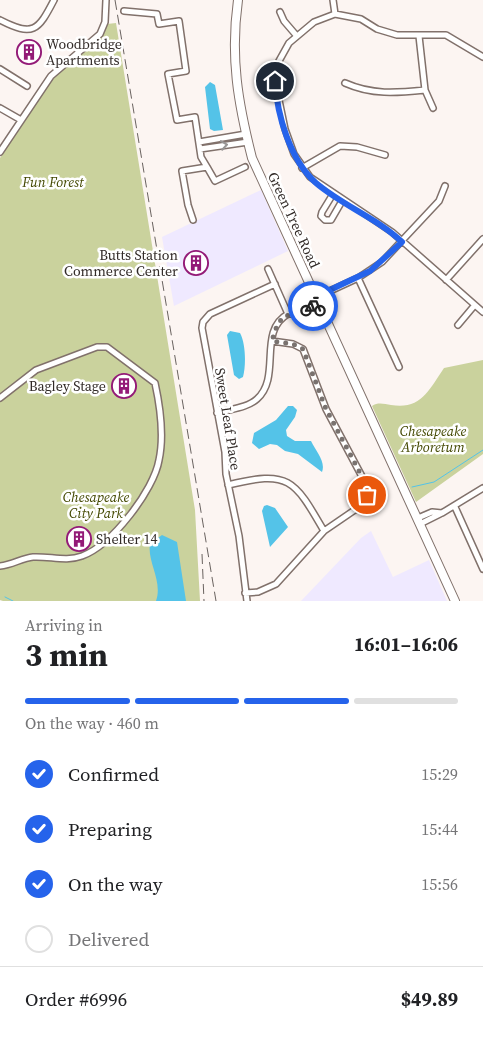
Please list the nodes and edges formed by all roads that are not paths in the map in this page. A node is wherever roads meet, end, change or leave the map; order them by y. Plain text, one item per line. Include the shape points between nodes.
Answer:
1 (54, 0) edge
2 (106, 0) edge
3 (238, 0) edge
4 (333, 0) edge
5 (124, 11) dead end
6 (280, 12) dead end
7 (335, 14) junction
8 (0, 20) edge
9 (296, 35) junction
10 (419, 36) junction
11 (483, 57) edge
12 (0, 69) edge
13 (345, 83) dead end
14 (27, 86) dead end
15 (425, 90) junction
16 (0, 108) edge
17 (434, 108) dead end
18 (20, 120) junction
19 (247, 138) junction
20 (199, 142) junction
21 (200, 149) junction
22 (0, 152) edge
23 (385, 155) dead end
24 (207, 167) junction
25 (245, 167) dead end
26 (302, 168) junction
27 (445, 186) dead end
28 (333, 194) junction
29 (342, 201) junction
30 (193, 220) dead end
31 (483, 239) edge
32 (402, 242) junction
33 (268, 269) dead end
34 (358, 278) junction
35 (446, 280) junction
36 (274, 284) junction
37 (317, 300) junction
38 (474, 306) junction
39 (483, 312) edge
40 (288, 314) junction
41 (458, 325) dead end
42 (272, 341) junction
43 (399, 366) dead end
44 (0, 398) edge
45 (217, 413) junction
46 (228, 485) junction
47 (483, 488) edge
48 (455, 507) junction
49 (419, 521) junction
50 (324, 531) junction
51 (0, 566) edge
52 (483, 569) edge
53 (246, 593) junction
54 (246, 601) edge
55 (455, 601) edge

1 - 8 street via 38,27 31,30 14,28
2 - 18 street via 105,22 100,34 51,76
3 - 19 street, Green Tree Road via 234,70
4 - 7 street
5 - 20 street via 157,14 159,24 179,21 186,71 168,74 177,120 195,117
6 - 9 street
7 - 9 street via 314,22
7 - 10 street via 360,19 387,33
9 - 26 street via 283,51 275,81 285,130
10 - 11 street via 446,34
10 - 15 street
12 - 14 street
13 - 15 street via 358,89 385,93
15 - 17 street
16 - 18 street
18 - 22 street
19 - 20 street
21 -> 19 street
19 - 37 street, Green Tree Road via 254,164
20 - 21 street
21 - 24 street
23 - 26 street via 340,146
24 - 25 street via 215,181
24 - 30 street via 182,171
26 - 28 street via 318,185
27 - 32 street via 442,196
28 - 29 street
28 - 29 street via 322,212 325,220 331,220
29 - 32 street via 379,223
31 - 35 street
32 - 34 street via 382,262
32 - 35 street
33 - 36 street
34 - 37 street
34 - 43 street
35 - 38 street
36 - 40 street
36 - 45 street, Sweet Leaf Place via 210,314 203,322 202,334
37 - 40 street via 295,314
37 - 49 street, Green Tree Road
38 - 39 street
38 - 41 street
40 - 42 street via 278,321
42 - 45 street via 268,380 263,392 250,404
42 - 50 street via 303,349 326,409 366,484 367,495 362,505
44 - 51 street via 36,370 103,346 155,383 160,436 158,466 147,488 108,540 82,556 64,559 31,557
45 - 46 street, Sweet Leaf Place
46 - 50 street via 265,477 288,482 303,495
46 - 53 street, Sweet Leaf Place
47 - 48 street
48 - 49 street
48 - 52 street
49 - 55 street, Green Tree Road
50 - 53 street via 276,584
53 - 54 street, Sweet Leaf Place

